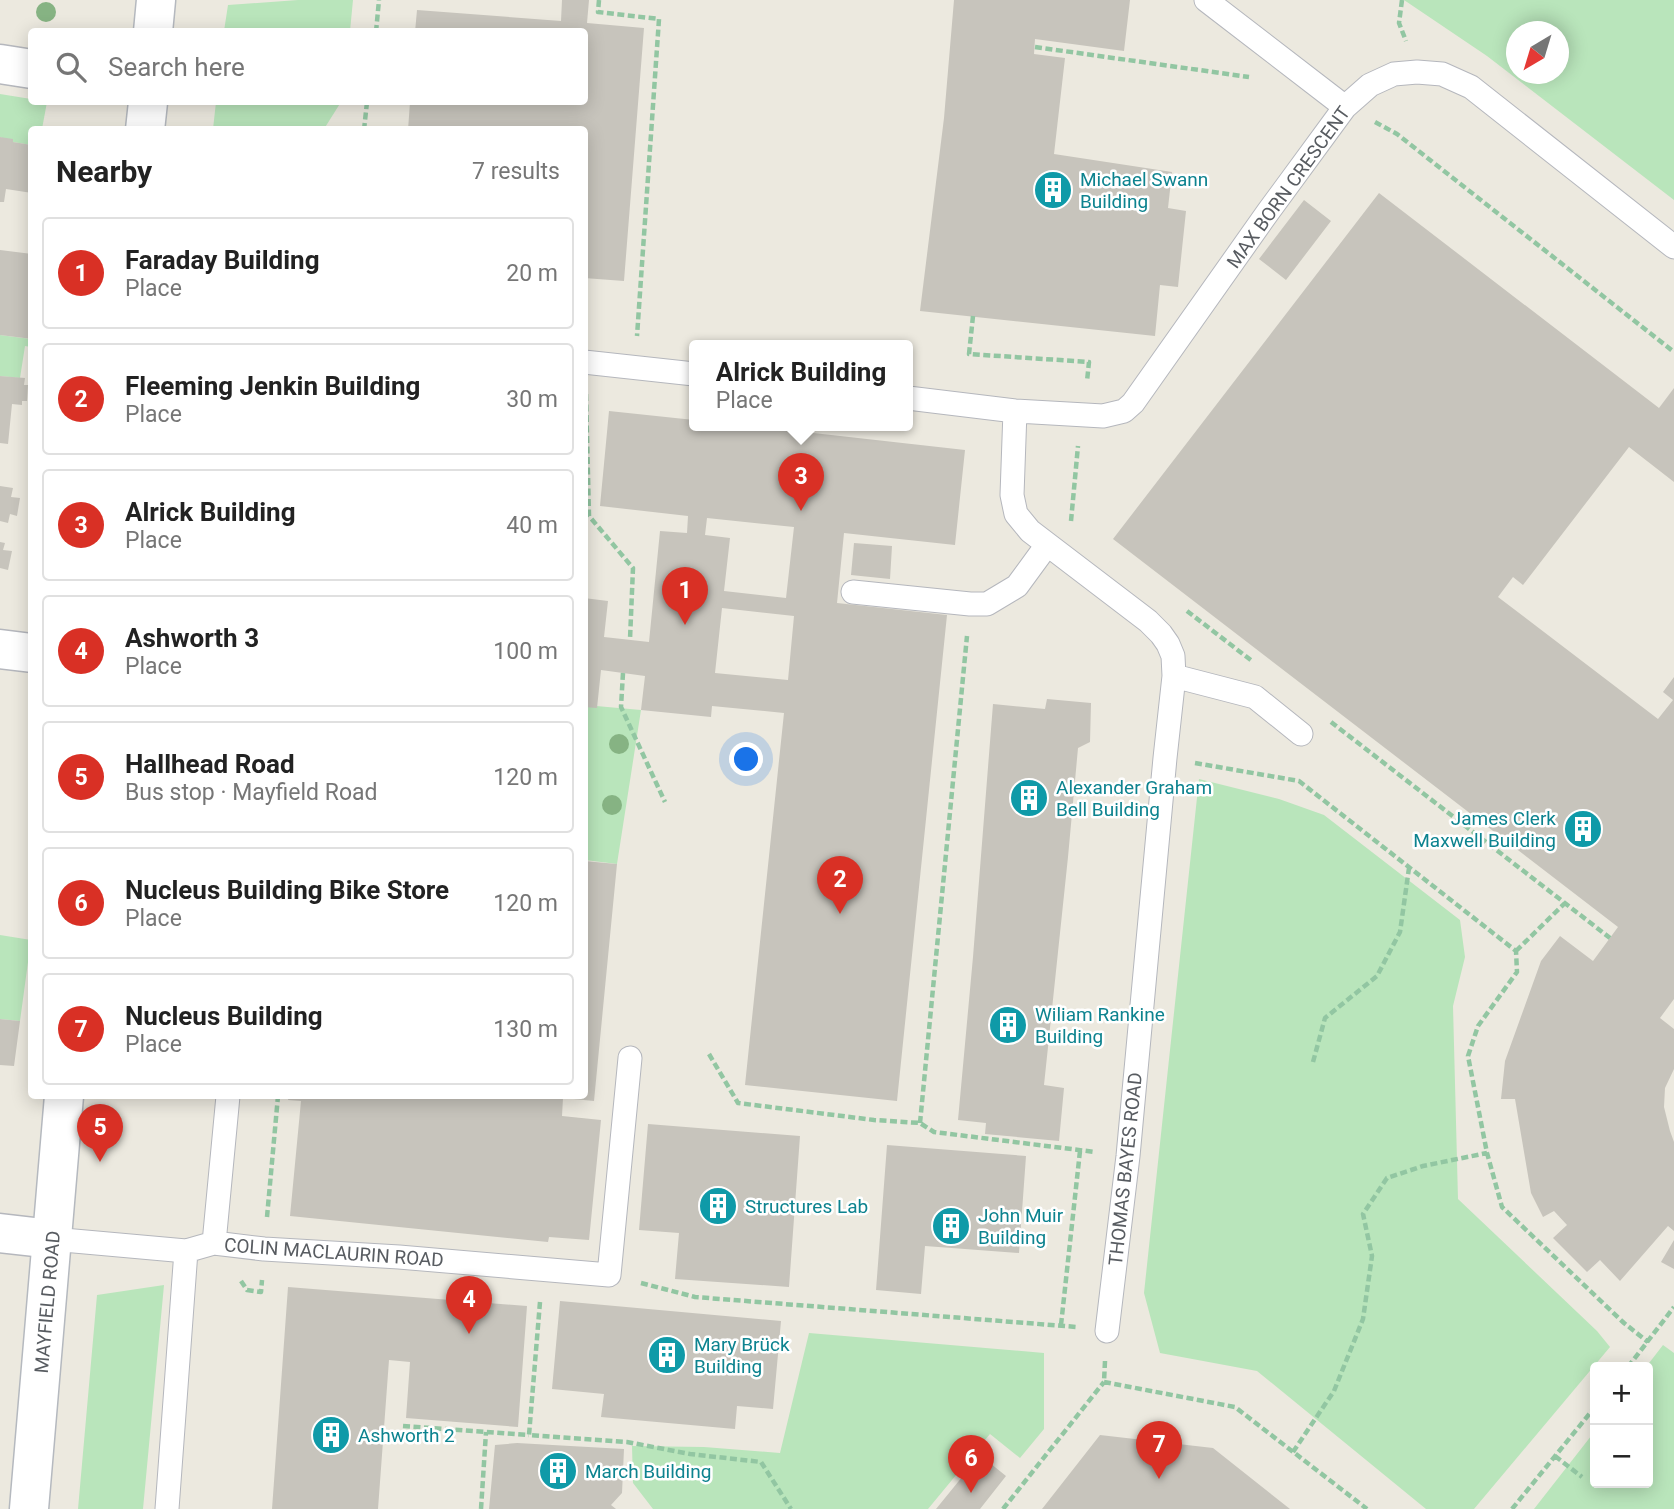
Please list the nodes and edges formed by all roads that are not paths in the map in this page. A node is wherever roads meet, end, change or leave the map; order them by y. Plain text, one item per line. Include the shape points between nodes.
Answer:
1 (156, 0) edge
2 (1206, 0) edge
3 (153, 28) edge
4 (0, 64) edge
5 (28, 68) edge
6 (148, 105) edge
7 (1345, 107) junction
8 (145, 126) edge
9 (1674, 247) edge
10 (588, 362) edge
11 (689, 373) edge
12 (913, 399) edge
13 (1015, 411) junction
14 (1047, 545) junction
15 (853, 592) dead end
16 (0, 649) edge
17 (28, 652) edge
18 (1174, 676) junction
19 (1301, 734) dead end
20 (630, 1058) dead end
21 (64, 1099) edge
22 (228, 1099) edge
23 (0, 1233) edge
24 (52, 1239) junction
25 (214, 1243) junction
26 (186, 1251) junction
27 (1107, 1331) road end
28 (29, 1509) edge
29 (167, 1509) edge

1 - 3 street
2 - 7 lane
4 - 5 street
6 - 8 street
7 - 9 lane, MAX BORN CRESCENT via 1370,85 1394,74 1442,74 1471,87
7 - 13 lane, MAX BORN CRESCENT via 1133,403 1124,411 1103,416
10 - 11 lane
12 - 13 lane, MAX BORN CRESCENT
13 - 14 lane, THOMAS BAYES ROAD via 1012,495 1016,514
14 - 15 lane via 1017,586 987,604
14 - 18 lane, THOMAS BAYES ROAD via 1161,634 1173,656
16 - 17 street
18 - 19 lane via 1255,697
18 - 27 lane, THOMAS BAYES ROAD
20 - 25 lane, COLIN MACLAURIN ROAD via 609,1275
21 - 24 street, MAYFIELD ROAD
22 - 25 lane
23 - 24 street
24 - 26 lane, COLIN MACLAURIN ROAD
24 - 28 street, MAYFIELD ROAD
25 - 26 lane, COLIN MACLAURIN ROAD
26 - 29 lane

